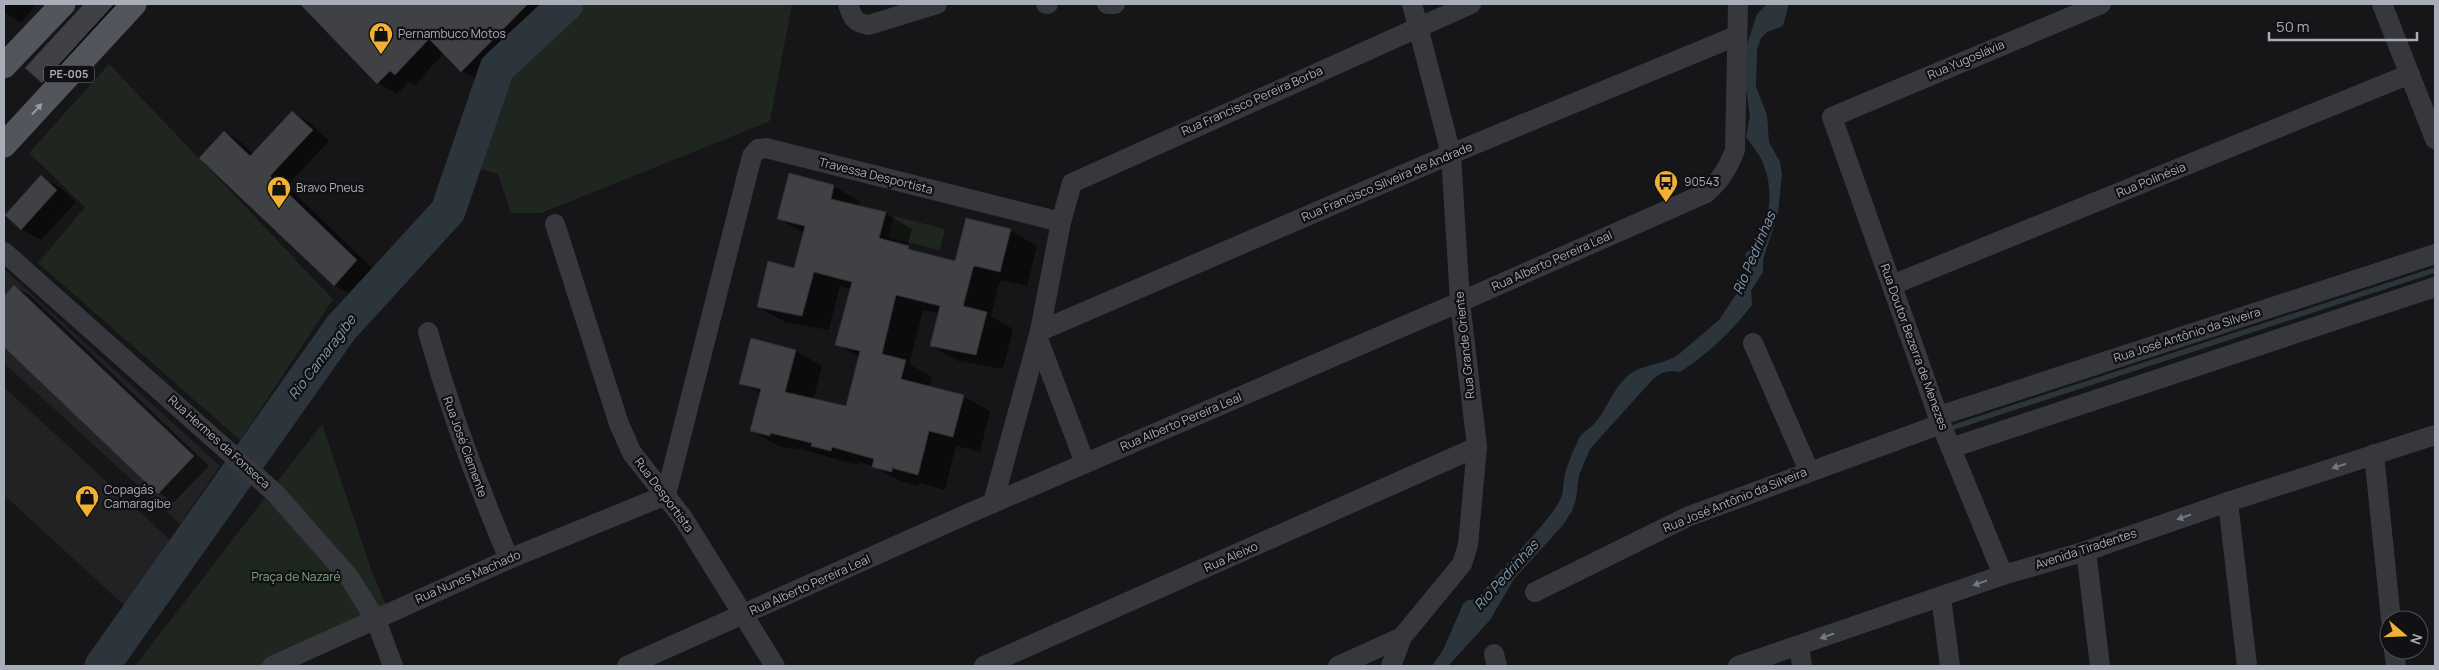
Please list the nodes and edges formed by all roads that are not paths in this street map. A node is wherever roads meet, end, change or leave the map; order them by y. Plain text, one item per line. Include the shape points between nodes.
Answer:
1 (63, 4) edge
2 (134, 4) edge
3 (848, 4) edge
4 (937, 4) edge
5 (1107, 4) edge
6 (1114, 4) edge
7 (1412, 4) edge
8 (1471, 4) edge
9 (1738, 4) edge
10 (2101, 4) edge
11 (2382, 4) edge
12 (1418, 26) junction
13 (1736, 36) junction
14 (8, 53) edge
15 (2410, 74) junction
16 (1832, 117) joint
17 (2435, 139) edge
18 (4, 145) edge
19 (1451, 154) junction
20 (1061, 222) junction
21 (554, 224) dead end
22 (4, 252) edge
23 (2435, 254) edge
24 (1892, 285) junction
25 (2435, 288) edge
26 (1460, 302) junction
27 (428, 332) dead end
28 (1039, 335) junction
29 (1753, 343) dead end
30 (1940, 420) junction
31 (2435, 435) edge
32 (1477, 447) junction
33 (1951, 448) junction
34 (2374, 454) junction
35 (1085, 463) junction
36 (1808, 471) junction
37 (666, 494) junction
38 (2228, 502) junction
39 (993, 503) junction
40 (2086, 551) junction
41 (508, 559) junction
42 (2003, 575) junction
43 (1535, 592) dead end
44 (1941, 596) junction
45 (2390, 610) edge
46 (744, 615) junction
47 (376, 620) junction
48 (1402, 637) junction
49 (1799, 646) junction
50 (272, 666) edge
51 (393, 666) edge
52 (627, 666) edge
53 (775, 666) edge
54 (984, 666) edge
55 (1338, 666) edge
56 (1391, 666) edge
57 (1738, 666) edge
58 (1802, 666) edge
59 (1950, 666) edge
60 (2100, 666) edge
61 (2246, 666) edge

1 - 14 main road
18 -> 2 main road, PE-005
3 - 4 street via 852,18 860,24 869,25
5 - 6 street
7 - 12 street, Rua Grande Oriente
8 - 12 street, Rua Francisco Pereira Borba
9 - 13 street
10 - 16 street, Rua Yugoslávia
11 - 15 street
12 - 19 street, Rua Grande Oriente
12 - 20 street, Rua Francisco Pereira Borba via 1072,182
13 - 19 street, Rua Francisco Silveira de Andrade
13 - 26 street, Rua Alberto Pereira Leal via 1734,150 1728,169 1717,183 1706,193
15 - 17 street
15 - 24 street, Rua Polinésia
16 - 24 street, Rua Doutor Bezerra de Menezes
19 - 26 street, Rua Grande Oriente
19 - 28 street, Rua Francisco Silveira de Andrade
20 - 28 street
20 - 37 street, Travessa Desportista via 766,148 758,149 752,156
21 - 37 street, Rua Desportista via 619,424 632,452
22 - 47 street, Rua Hermes da Fonseca via 275,493 349,577
23 - 30 street, Rua José Antônio da Silveira
24 - 30 street, Rua Doutor Bezerra de Menezes
25 - 33 street
26 - 32 street, Rua Grande Oriente
26 - 35 street, Rua Alberto Pereira Leal
27 - 41 street, Rua José Clemente via 450,410
28 - 35 street
28 - 39 street
29 - 36 street
30 - 33 street, Rua Doutor Bezerra de Menezes
30 - 36 street, Rua José Antônio da Silveira
31 - 34 street, Avenida Tiradentes
32 - 48 street, Rua Grande Oriente via 1468,545 1462,564
32 - 54 street, Rua Aleixo
33 - 42 street, Rua Doutor Bezerra de Menezes
34 -> 38 street, Avenida Tiradentes
34 - 45 street
35 - 39 street, Rua Alberto Pereira Leal
36 - 43 street, Rua José Antônio da Silveira via 1687,517
37 - 41 street, Rua Nunes Machado
37 - 46 street, Rua Desportista
38 -> 40 street, Avenida Tiradentes
38 - 61 street
39 - 46 street, Rua Alberto Pereira Leal
40 - 42 street, Avenida Tiradentes
40 - 60 street
41 - 47 street, Rua Nunes Machado
42 -> 44 street, Avenida Tiradentes
44 -> 49 street, Avenida Tiradentes
44 - 59 street
46 - 52 street, Rua Alberto Pereira Leal
46 - 53 street, Rua Desportista
47 - 50 street, Rua Nunes Machado
47 - 51 street, Rua Hermes da Fonseca
48 - 55 street
48 - 56 street, Rua Grande Oriente
49 - 57 street, Avenida Tiradentes
49 - 58 street

